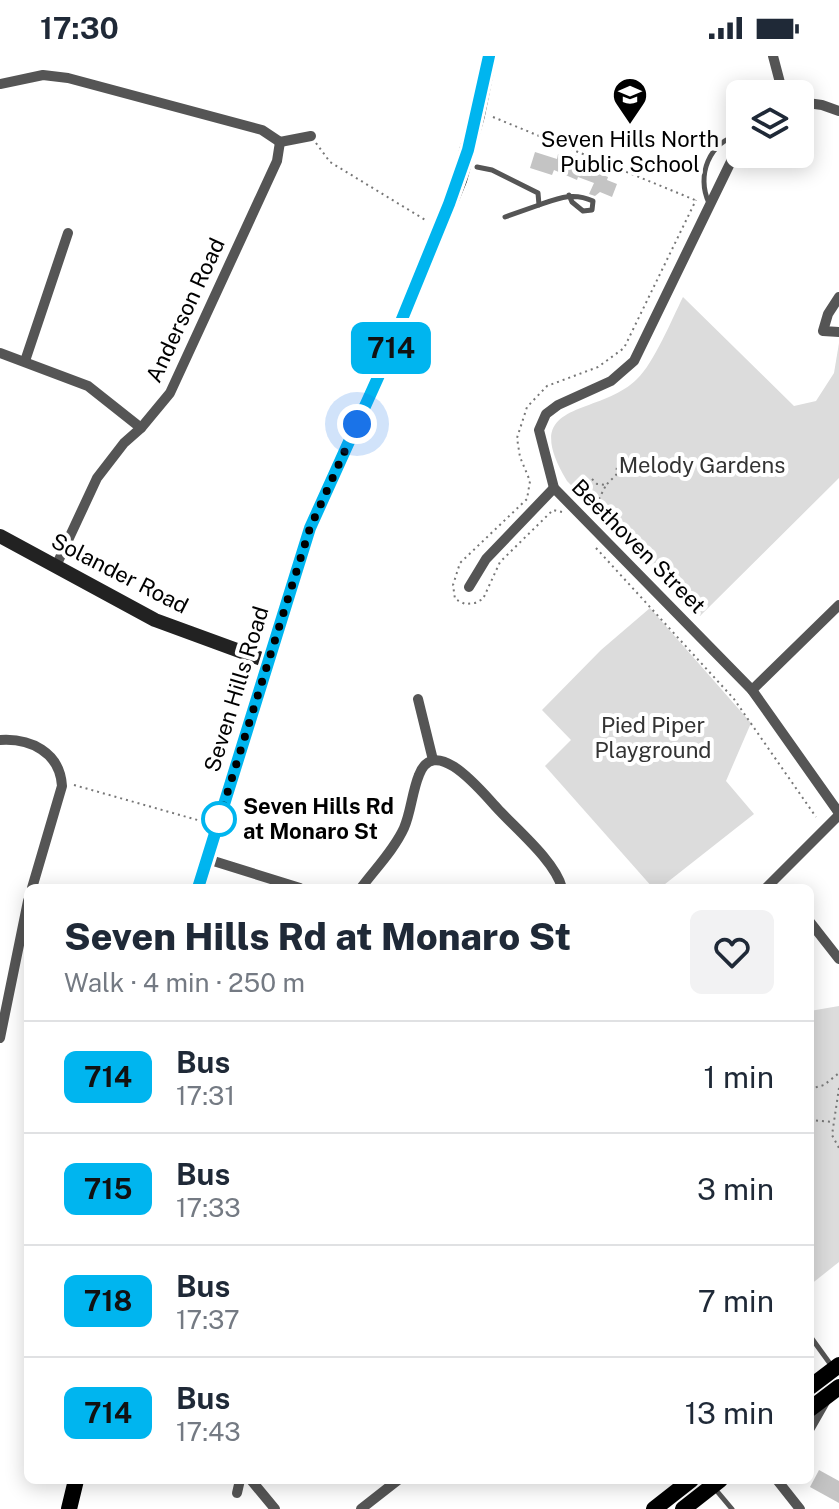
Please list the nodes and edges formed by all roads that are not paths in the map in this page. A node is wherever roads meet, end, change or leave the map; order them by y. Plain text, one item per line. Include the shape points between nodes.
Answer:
1 (489, 56) edge
2 (773, 56) edge
3 (779, 80) edge
4 (0, 84) edge
5 (814, 104) edge
6 (839, 111) edge
7 (311, 136) road end
8 (726, 140) edge
9 (280, 142) junction
10 (477, 167) dead end
11 (727, 168) edge
12 (569, 195) junction
13 (709, 204) junction
14 (539, 205) junction
15 (505, 217) dead end
16 (68, 233) dead end
17 (839, 297) edge
18 (839, 332) edge
19 (0, 353) edge
20 (25, 361) junction
21 (141, 428) junction
22 (554, 488) junction
23 (0, 536) edge
24 (56, 566) junction
25 (469, 587) dead end
26 (839, 605) edge
27 (267, 661) junction
28 (752, 690) junction
29 (418, 699) dead end
30 (0, 740) edge
31 (433, 760) junction
32 (839, 814) edge
33 (207, 859) junction
34 (780, 883) edge
35 (33, 884) edge
36 (199, 884) edge
37 (287, 884) edge
38 (364, 884) edge
39 (560, 884) edge
40 (24, 920) edge
41 (814, 927) edge
42 (839, 959) edge
43 (1, 1032) edge
44 (814, 1341) edge
45 (836, 1367) edge
46 (814, 1384) edge
47 (839, 1387) edge
48 (825, 1398) junction
49 (814, 1406) edge
50 (814, 1421) edge
51 (75, 1484) edge
52 (239, 1484) edge
53 (254, 1484) edge
54 (393, 1484) edge
55 (686, 1484) edge
56 (715, 1484) edge
57 (717, 1484) edge
58 (779, 1484) edge
59 (786, 1484) edge
60 (237, 1493) dead end
61 (785, 1493) junction
62 (69, 1509) edge
63 (275, 1509) edge
64 (361, 1509) edge
65 (654, 1509) edge
66 (683, 1509) edge
67 (732, 1509) edge
68 (800, 1509) edge

1 - 27 main road, Seven Hills Road via 459,180 310,528
2 - 3 street
4 - 9 street via 43,75 68,78 262,130
5 - 6 street
7 - 9 street
8 - 13 lane via 709,157 703,185
9 - 21 street, Anderson Road via 277,161 178,377
10 - 14 lane via 538,193
11 - 13 street, Beethoven Street
12 - 12 lane via 593,201 592,210 583,211
12 - 14 lane
13 - 22 street, Beethoven Street via 634,361 611,381 546,414 539,430
14 - 15 lane
16 - 20 street
17 - 18 street via 823,331
19 - 20 street
20 - 21 street via 88,386
21 - 24 street, Anderson Road via 97,478
22 - 25 street via 486,559
22 - 28 street, Beethoven Street
23 - 24 street, Solander Road
24 - 27 street, Solander Road via 155,620
26 - 28 street
27 - 33 main road, Seven Hills Road
28 - 32 street, Beethoven Street
29 - 31 street
30 - 35 street via 37,746 53,759 61,778
31 - 38 street via 418,777 403,829
31 - 39 street via 455,766 479,789 553,868
32 - 34 street
33 - 36 main road, Seven Hills Road
33 - 37 street
40 - 43 street
41 - 42 street
44 - 45 lane
45 - 46 main road
47 - 48 main road
48 - 49 main road
48 - 50 street
51 - 62 main road
52 - 60 street
53 - 63 street
54 - 64 street
55 - 65 main road
56 - 66 main road
57 - 67 lane
58 - 61 street
59 - 61 street
61 - 68 street

